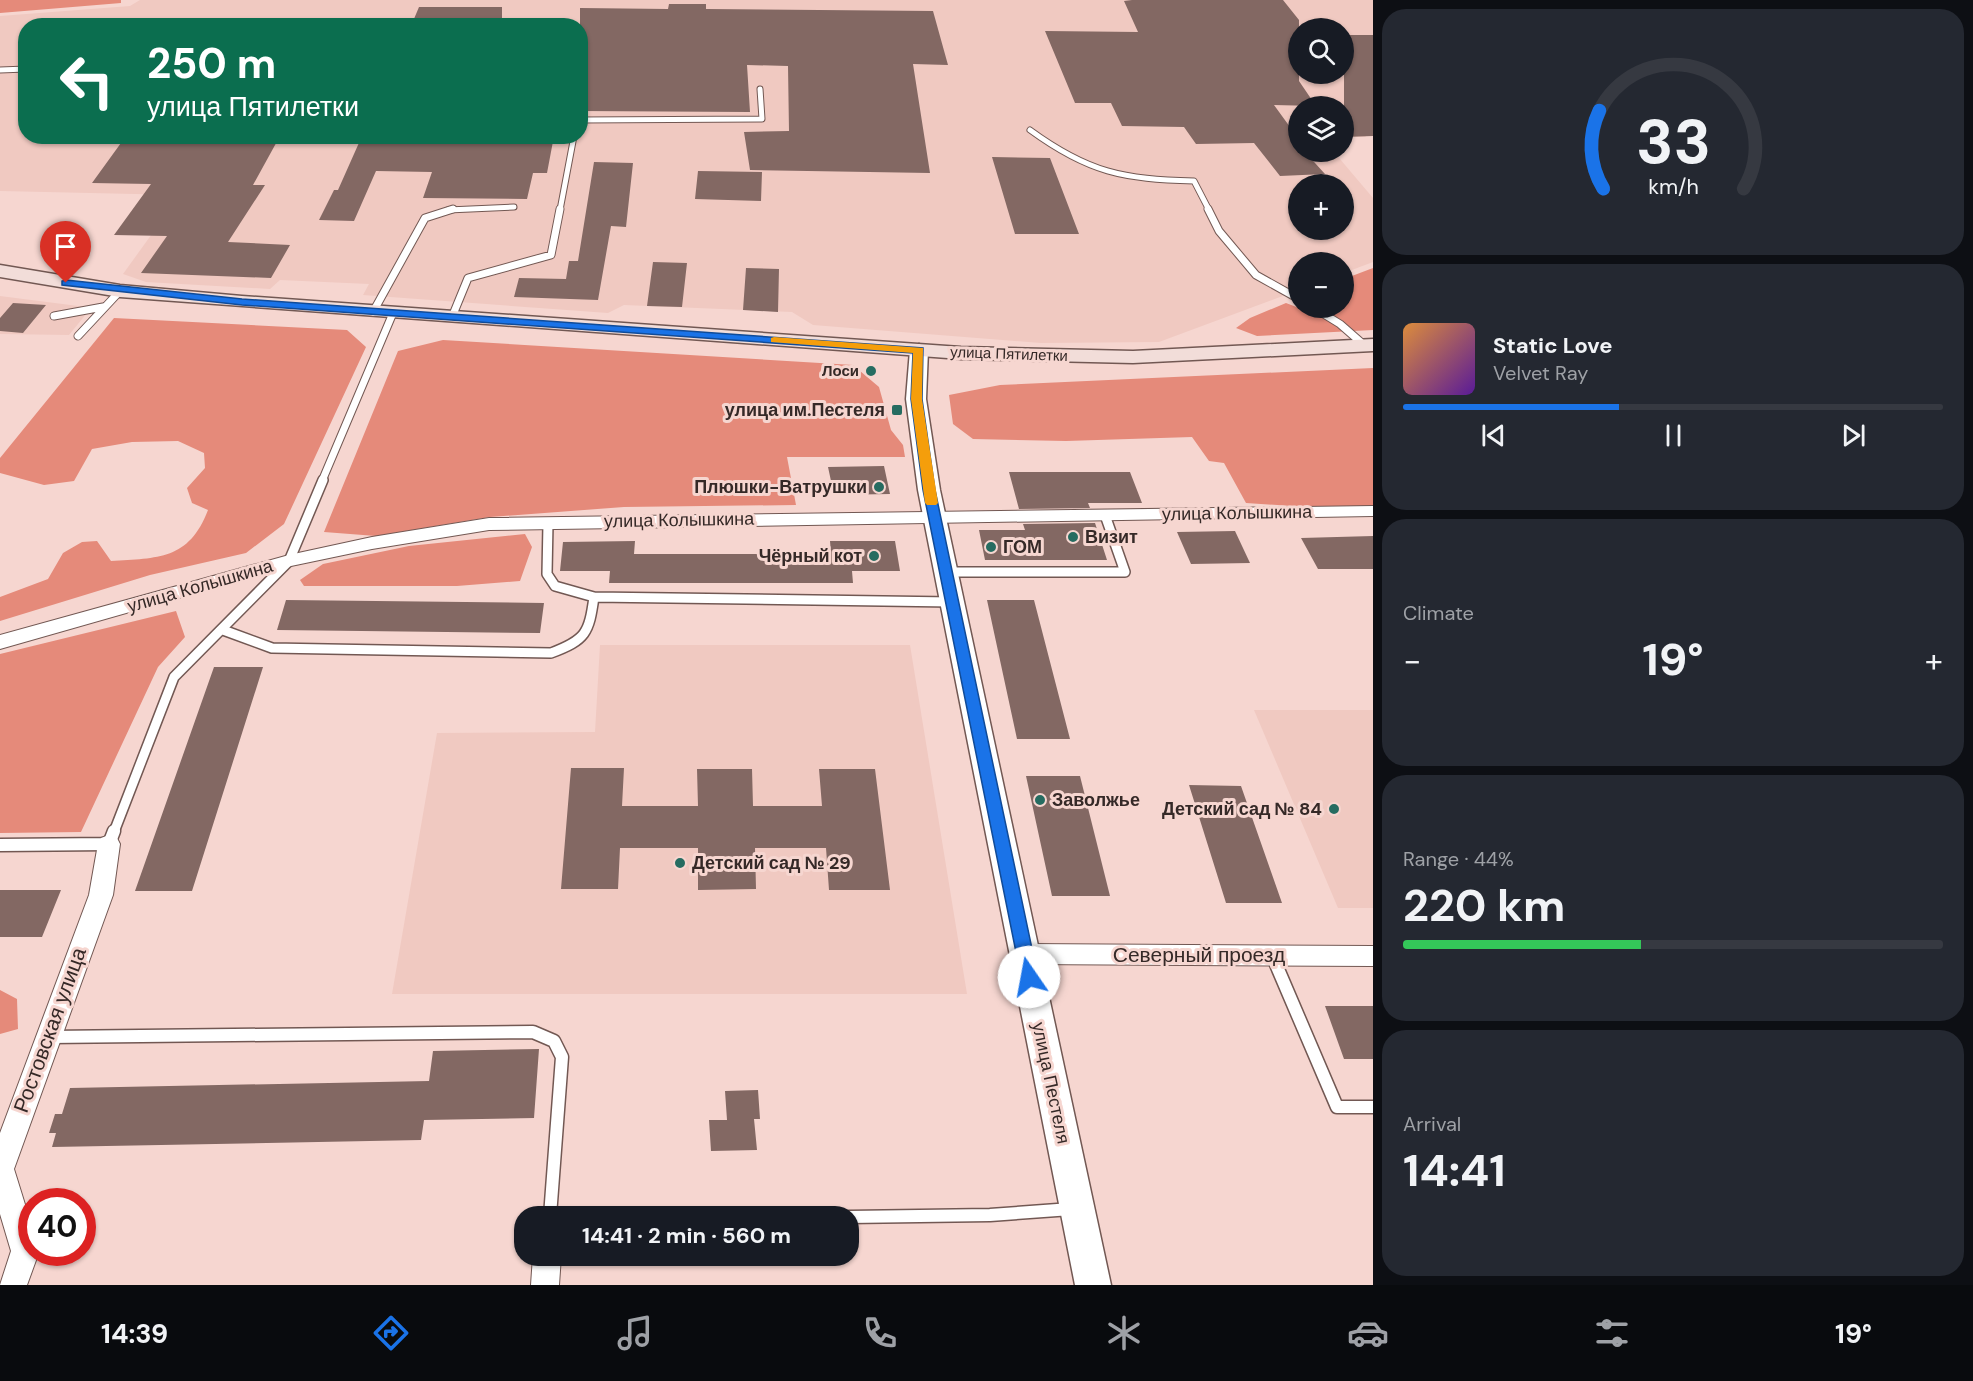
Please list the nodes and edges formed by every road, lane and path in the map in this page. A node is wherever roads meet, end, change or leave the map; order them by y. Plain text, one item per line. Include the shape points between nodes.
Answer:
1 (18, 69) edge
2 (0, 70) edge
3 (760, 89) dead end
4 (588, 120) edge
5 (1030, 130) dead end
6 (572, 144) edge
7 (514, 207) dead end
8 (0, 271) edge
9 (120, 291) junction
10 (1288, 293) edge
11 (103, 307) junction
12 (383, 313) junction
13 (54, 316) dead end
14 (452, 317) junction
15 (1330, 318) edge
16 (78, 336) dead end
17 (1368, 345) edge
18 (919, 350) junction
19 (1373, 511) edge
20 (1105, 515) junction
21 (934, 516) junction
22 (548, 522) junction
23 (290, 561) junction
24 (946, 572) junction
25 (594, 597) junction
26 (952, 602) junction
27 (223, 630) junction
28 (0, 642) edge
29 (109, 844) junction
30 (0, 845) edge
31 (1024, 954) junction
32 (1272, 955) junction
33 (1373, 956) edge
34 (47, 1037) junction
35 (1373, 1107) edge
36 (551, 1206) edge
37 (1077, 1208) junction
38 (859, 1217) edge
39 (546, 1266) edge
40 (13, 1285) edge
41 (545, 1285) edge
42 (1093, 1285) edge

1 - 2 lane
3 - 4 lane via 762,120
5 - 10 lane via 1068,158 1118,177 1194,181 1219,231 1256,275
6 - 14 lane via 551,255 468,278
7 - 12 lane via 455,208 425,218
8 - 9 main road, улица Пятилетки
9 - 11 lane
9 - 12 main road, улица Пятилетки
11 - 13 lane
11 - 16 lane
12 - 14 main road, улица Пятилетки
12 - 23 lane
14 - 18 main road, улица Пятилетки
15 - 17 lane
17 - 18 main road, улица Пятилетки via 1126,357
18 - 21 street, улица Пестеля via 916,399
19 - 20 street, улица Колышкина
20 - 21 street, улица Колышкина
20 - 24 lane via 1125,572
21 - 22 street, улица Колышкина
21 - 24 street, улица Пестеля
22 - 23 street, улица Колышкина via 489,524
22 - 25 lane via 547,574 555,586
23 - 27 lane
23 - 28 street, улица Колышкина
24 - 26 street, улица Пестеля
25 - 26 lane
25 - 27 lane via 589,633 575,645 551,653 272,648
26 - 31 street, улица Пестеля
27 - 29 lane via 174,676
29 - 30 lane
29 - 34 street, Ростовская улица via 100,895
31 - 32 street, Северный проезд
31 - 37 street, улица Пестеля
32 - 33 street, Северный проезд
32 - 35 lane via 1337,1107
34 - 36 lane via 533,1032 554,1041 562,1057
34 - 40 street, Ростовская улица via 0,1169 25,1251
37 - 38 lane via 990,1215
37 - 42 street, улица Пестеля
39 - 41 street

